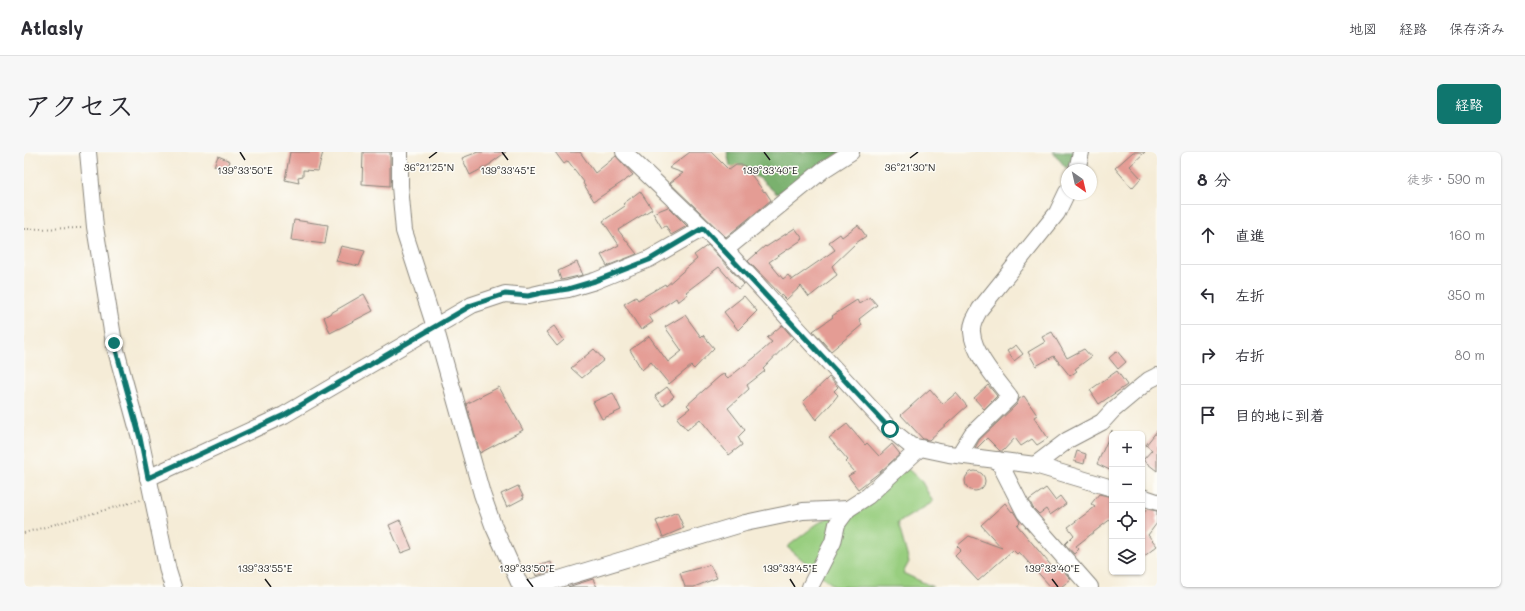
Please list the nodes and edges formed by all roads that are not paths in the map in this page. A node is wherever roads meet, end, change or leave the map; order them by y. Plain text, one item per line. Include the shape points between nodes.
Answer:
1 (88, 152) edge
2 (400, 152) edge
3 (624, 152) edge
4 (851, 152) edge
5 (1081, 152) edge
6 (1078, 164) edge
7 (1063, 200) edge
8 (703, 228) junction
9 (725, 250) junction
10 (435, 327) junction
11 (1157, 376) edge
12 (920, 448) junction
13 (959, 455) junction
14 (998, 460) junction
15 (1035, 465) junction
16 (148, 478) junction
17 (1109, 487) edge
18 (1145, 498) edge
19 (1157, 502) edge
20 (848, 509) junction
21 (173, 587) edge
22 (521, 587) edge
23 (533, 587) edge
24 (810, 587) edge
25 (1090, 587) edge

1 - 16 street via 95,227 114,343 140,438
2 - 10 street via 404,231
3 - 8 street
4 - 9 street via 823,170
5 - 6 street
7 - 13 street via 1057,213 980,309 974,321 972,333 975,346 1010,397 972,434
8 - 9 street
8 - 10 street via 649,260 595,281 528,296 505,294 472,305
9 - 12 street via 890,429 911,446
10 - 16 street via 284,415
10 - 22 street via 482,494
11 - 15 street via 1113,410 1102,422 1068,440
12 - 13 street
12 - 20 street via 868,496
13 - 14 street
14 - 15 street
14 - 25 street via 1025,513
15 - 17 street
16 - 21 street
18 - 19 street
20 - 23 street via 803,511 745,523
20 - 24 street via 837,524 833,542

